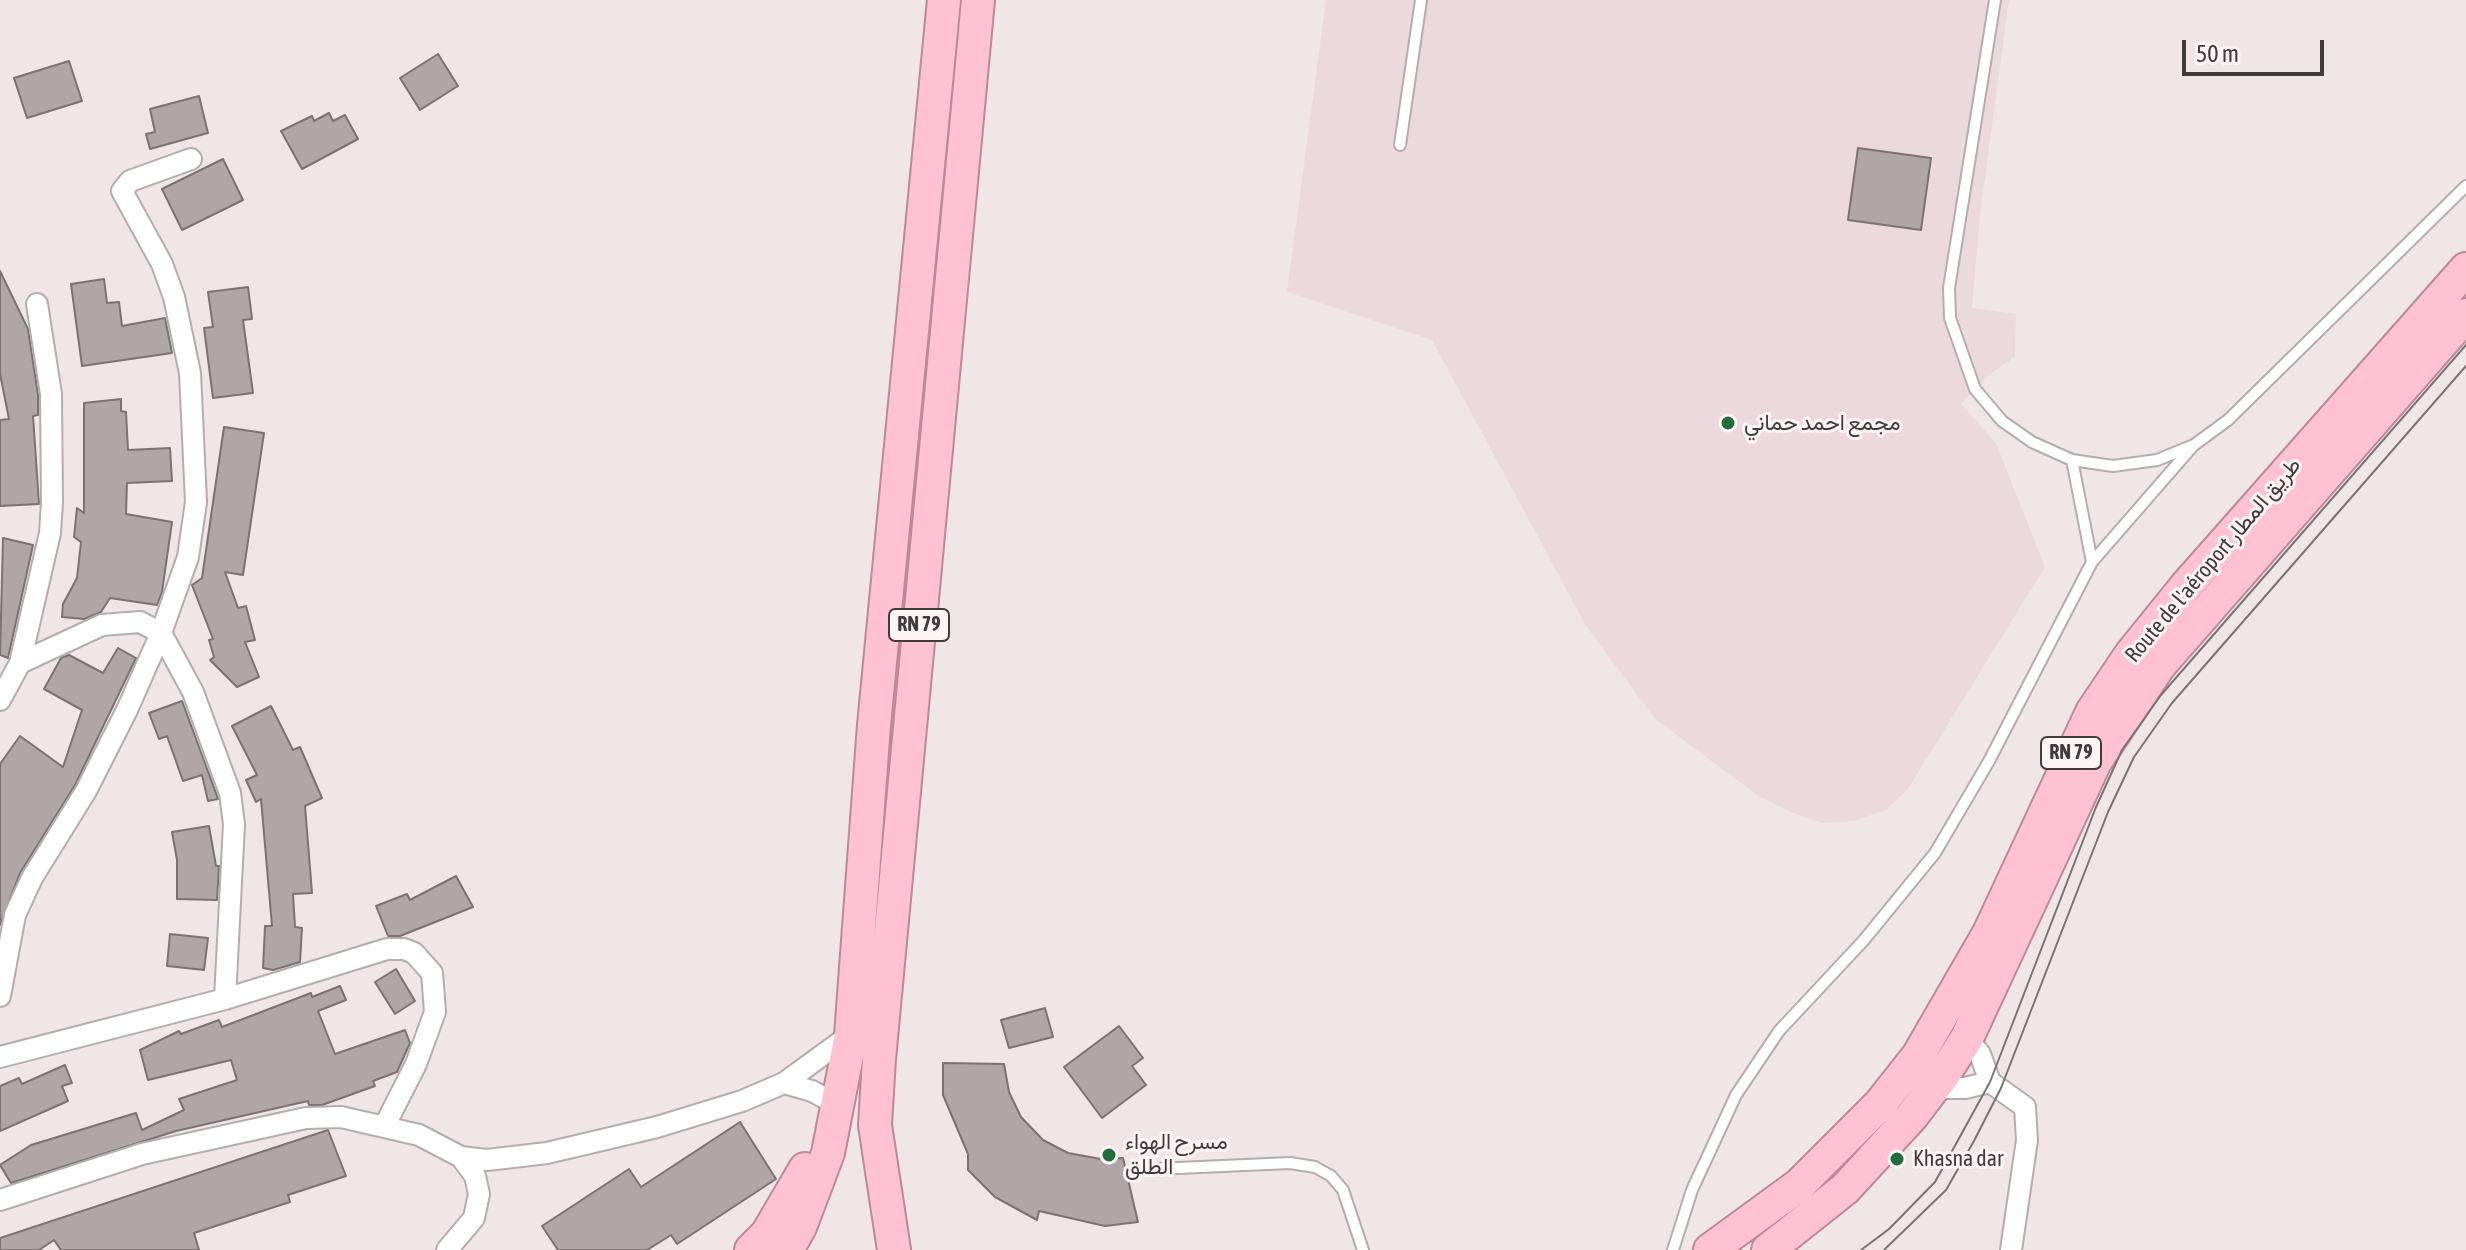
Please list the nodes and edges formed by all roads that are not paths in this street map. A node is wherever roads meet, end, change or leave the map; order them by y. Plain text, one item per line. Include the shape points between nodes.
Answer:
1 (944, 0) edge
2 (978, 0) edge
3 (1421, 0) edge
4 (1995, 0) edge
5 (1400, 145) dead end
6 (191, 159) dead end
7 (2466, 186) edge
8 (2466, 269) edge
9 (37, 304) dead end
10 (2466, 315) edge
11 (2194, 445) junction
12 (2072, 460) junction
13 (2092, 562) junction
14 (161, 633) junction
15 (11, 676) edge
16 (0, 700) edge
17 (0, 996) edge
18 (225, 999) junction
19 (851, 1035) junction
20 (1967, 1038) junction
21 (0, 1057) edge
22 (1990, 1082) junction
23 (784, 1083) junction
24 (1933, 1088) junction
25 (837, 1109) junction
26 (385, 1125) junction
27 (461, 1157) junction
28 (1156, 1169) dead end
29 (0, 1200) edge
30 (892, 1234) edge
31 (447, 1250) edge
32 (751, 1250) edge
33 (787, 1250) edge
34 (911, 1250) edge
35 (1363, 1250) edge
36 (1673, 1250) edge
37 (1710, 1250) edge
38 (1768, 1250) edge
39 (2011, 1250) edge

1 - 19 highway, RN 79 via 874,725
2 - 30 highway, RN 79 via 879,1059 875,1125
3 - 5 lane
4 - 12 lane via 1949,288 1950,318 1975,389 2002,421
6 - 14 street via 130,181 122,191 162,264 190,373 196,502 188,557
7 - 11 lane via 2251,399
8 - 37 highway, Route de l'aéroport طريق المطار / RN 79 via 2131,654 2092,712 1989,933 1918,1056 1880,1104 1809,1176
9 - 15 street via 51,394 50,533
10 - 20 highway, Route de l'aéroport طريق المطار via 2249,560 2121,718 2095,762
11 - 12 lane via 2157,460 2113,466
11 - 13 lane
12 - 13 lane
13 - 36 lane via 1935,853 1779,1031 1736,1095 1692,1190
14 - 15 street via 140,622 102,625
14 - 17 street via 86,791 26,890 15,915
14 - 18 street via 193,692 230,793 234,824
15 - 16 street
18 - 21 street
18 - 26 street via 387,949 414,953 432,973 435,1012
19 - 23 street
19 - 25 highway, RN 79
20 - 22 street via 1980,1054
20 - 24 highway, Route de l'aéroport طريق المطار
22 - 24 street
22 - 39 street via 2025,1107 2028,1119
23 - 25 street via 812,1091
23 - 27 street via 657,1127 547,1153 487,1160
24 - 38 highway, Route de l'aéroport طريق المطار via 1845,1189
25 - 32 highway, RN 79 via 767,1234
25 - 33 highway, RN 79 via 817,1185
26 - 27 street
26 - 29 street via 341,1117 306,1118 142,1154
27 - 31 street via 475,1176 479,1194 474,1218
28 - 35 lane via 1290,1163 1315,1167 1343,1190
30 - 34 highway

